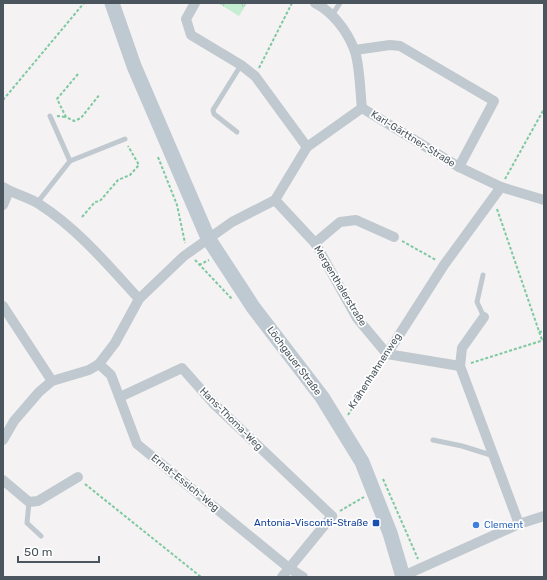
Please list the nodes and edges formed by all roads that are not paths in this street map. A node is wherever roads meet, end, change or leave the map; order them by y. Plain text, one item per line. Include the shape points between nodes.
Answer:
1 (112, 3) edge
2 (195, 3) edge
3 (315, 3) edge
4 (340, 3) edge
5 (332, 15) junction
6 (355, 50) junction
7 (241, 65) junction
8 (362, 108) junction
9 (50, 116) dead end
10 (237, 132) dead end
11 (125, 139) road end
12 (307, 147) junction
13 (70, 160) junction
14 (459, 167) junction
15 (501, 188) junction
16 (6, 189) edge
17 (275, 200) junction
18 (544, 200) edge
19 (38, 203) junction
20 (3, 205) edge
21 (394, 237) road end
22 (208, 238) junction
23 (315, 243) junction
24 (483, 275) dead end
25 (139, 299) junction
26 (3, 306) edge
27 (484, 317) joint
28 (387, 354) junction
29 (99, 364) junction
30 (460, 366) junction
31 (52, 381) junction
32 (120, 397) junction
33 (3, 440) edge
34 (433, 440) dead end
35 (494, 457) junction
36 (78, 477) road end
37 (3, 480) edge
38 (30, 502) junction
39 (544, 516) edge
40 (519, 524) junction
41 (41, 536) dead end
42 (290, 568) junction
43 (403, 576) edge
44 (282, 577) edge
45 (303, 577) edge

1 - 22 main road, Löchgauer Straße via 134,66
2 - 7 street via 186,19 192,35
3 - 5 street
4 - 5 lane
5 - 6 street
6 - 8 street
6 - 14 street via 400,46 494,100
7 - 10 lane via 213,110 214,114
7 - 12 street via 254,76
8 - 12 street, Karl-Gärttner-Straße
8 - 14 street, Karl-Gärttner-Straße
9 - 13 lane
11 - 13 lane
12 - 17 street, Karl-Gärttner-Straße
13 - 19 lane
14 - 15 street, Karl-Gärttner-Straße
15 - 18 street, Karl-Gärttner-Straße
15 - 28 street, Krähenhahnenweg via 444,265
16 - 19 street
16 - 20 street
17 - 22 street via 232,222
17 - 23 street, Mergenthalerstraße
19 - 25 street via 64,222 107,263
21 - 23 street via 356,220 340,222
22 - 25 street via 189,251
22 - 43 main road, Löchgauer Straße via 253,307 322,397 362,462 367,496
23 - 28 street, Mergenthalerstraße via 357,318
24 - 27 lane via 477,302
25 - 29 street via 115,343
26 - 31 street
27 - 30 street via 462,348
28 - 30 street
29 - 31 street
29 - 32 street, Ernst-Essich-Weg via 110,375
30 - 35 street
31 - 33 street via 14,421
32 - 42 street, Ernst-Essich-Weg via 137,444
32 - 42 street, Hans-Thoma-Weg via 182,368 213,404 332,516
34 - 35 lane via 462,446
35 - 40 street
36 - 38 street via 38,501
37 - 38 street
38 - 41 lane via 27,523
39 - 40 street
40 - 43 street
42 - 44 street
42 - 45 street, Ernst-Essich-Weg

